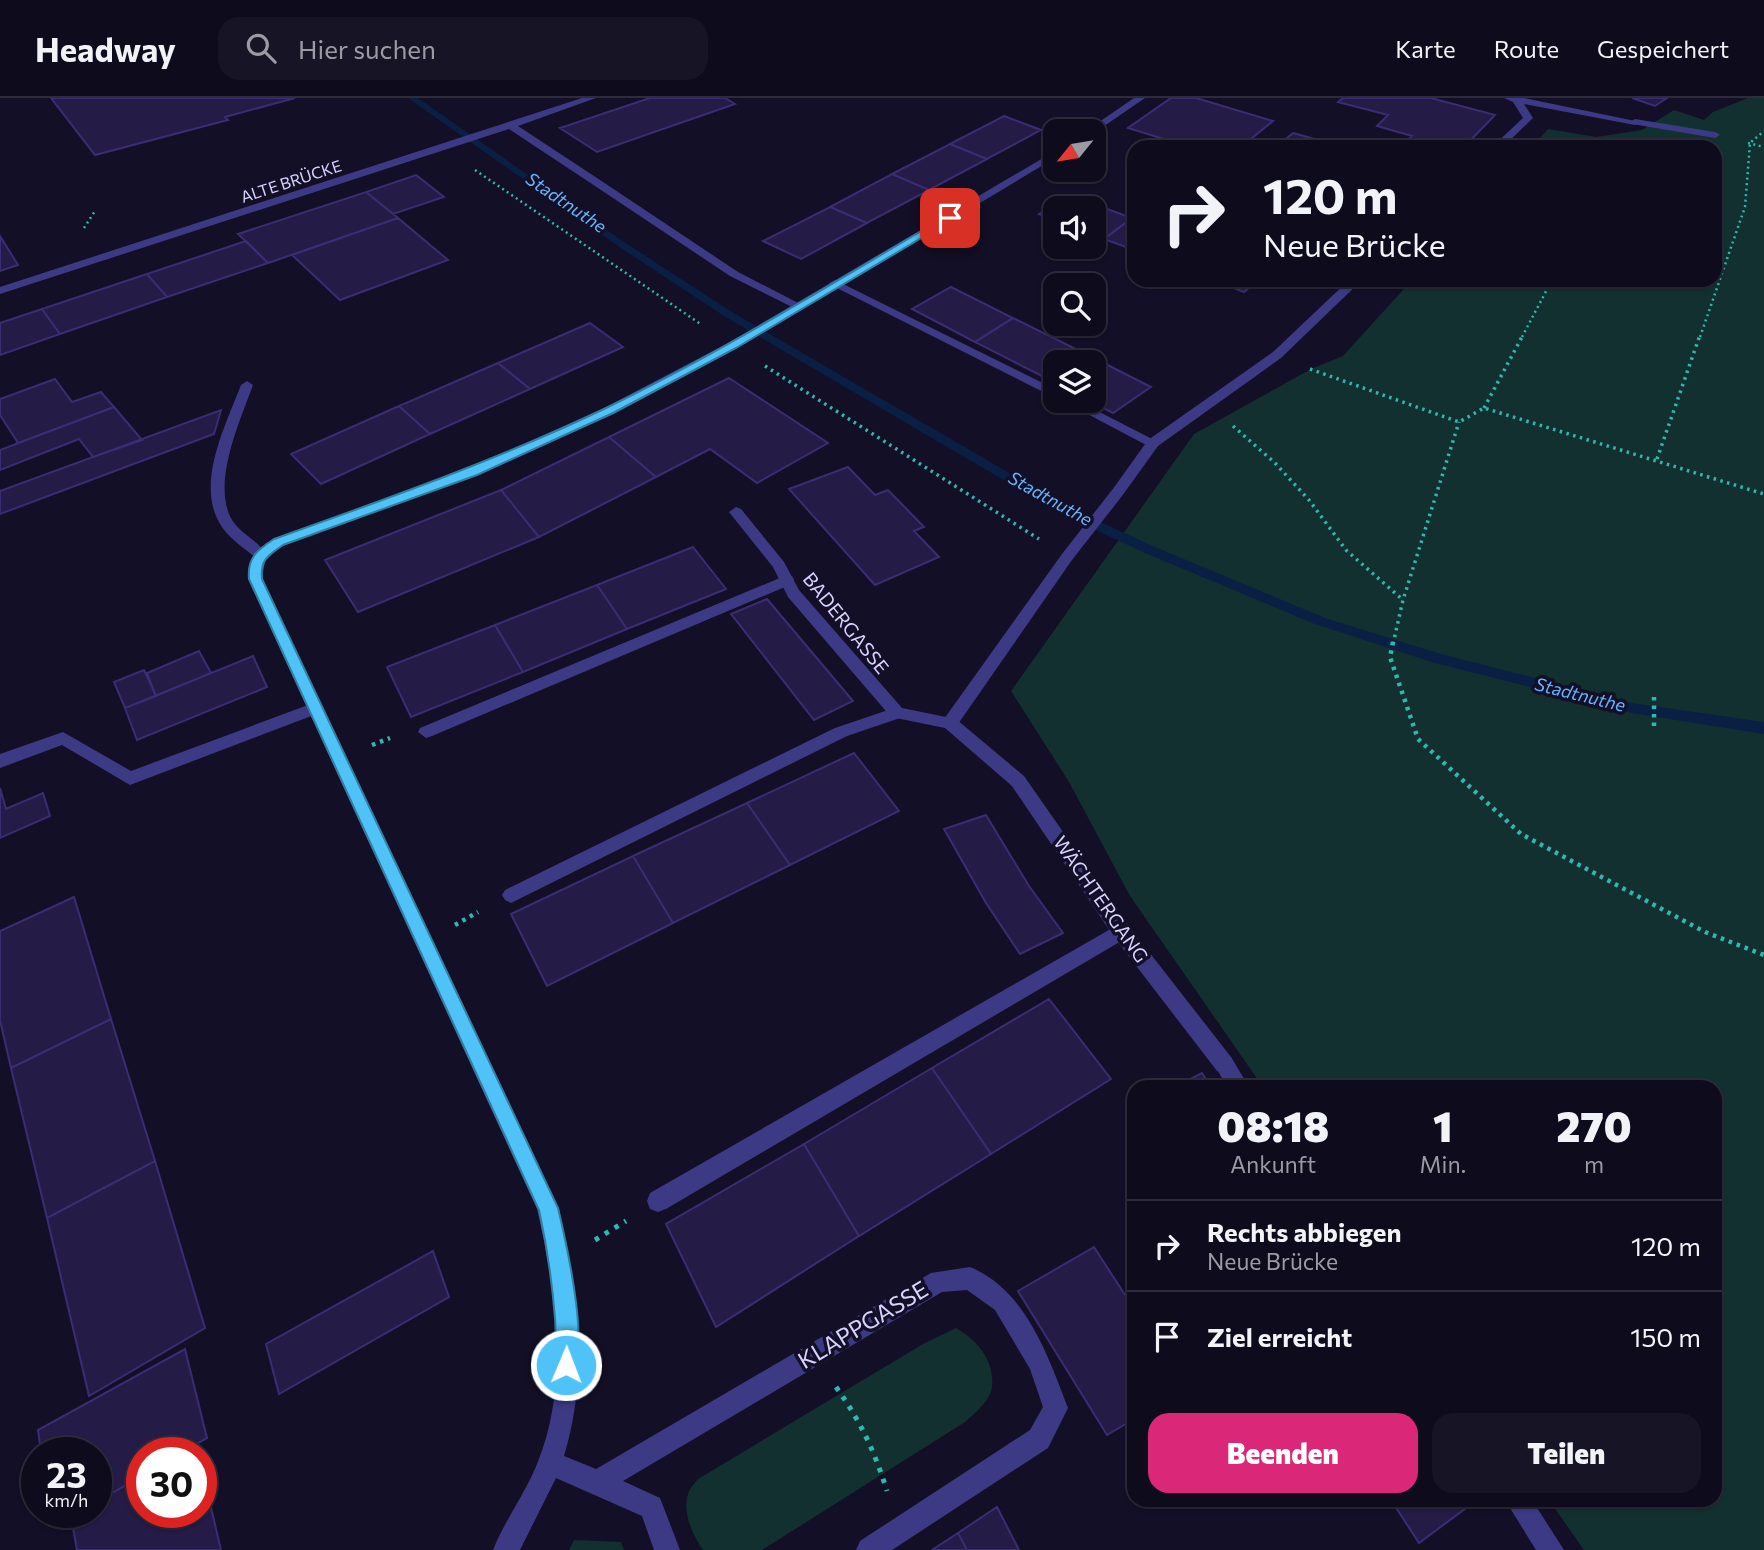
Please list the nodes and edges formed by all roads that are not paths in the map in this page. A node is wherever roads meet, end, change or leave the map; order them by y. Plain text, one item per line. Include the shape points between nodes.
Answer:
1 (591, 98) edge
2 (1140, 98) edge
3 (1513, 99) edge
4 (1106, 121) edge
5 (511, 126) junction
6 (1715, 135) dead end
7 (1504, 140) edge
8 (1043, 161) edge
9 (835, 283) junction
10 (1349, 287) edge
11 (0, 291) edge
12 (798, 306) junction
13 (247, 385) dead end
14 (1043, 388) edge
15 (1093, 413) edge
16 (1153, 443) junction
17 (736, 512) dead end
18 (260, 554) junction
19 (787, 580) junction
20 (316, 708) junction
21 (897, 713) junction
22 (950, 723) junction
23 (426, 733) road end
24 (0, 761) edge
25 (512, 895) road end
26 (1121, 930) junction
27 (1234, 1080) edge
28 (658, 1201) road end
29 (550, 1463) junction
30 (598, 1482) junction
31 (1522, 1507) edge
32 (506, 1550) edge
33 (667, 1550) edge
34 (869, 1550) edge
35 (1551, 1550) edge

1 - 5 street, ALTE BRÜCKE
2 - 4 street
3 - 6 street
3 - 7 street via 1528,118
5 - 11 street, ALTE BRÜCKE
5 - 12 street via 734,274
8 - 9 street
9 - 12 street
9 - 14 street
10 - 16 street via 1277,355
12 - 18 street via 609,411 518,453 278,542
13 - 18 street via 218,471 218,496 226,524
15 - 16 street
16 - 22 street
17 - 19 street, BADERGASSE
18 - 20 street via 254,566 255,579
19 - 21 street, BADERGASSE via 793,593
19 - 23 street
20 - 24 street via 130,778 63,738
20 - 29 street via 548,1208 561,1261 568,1343 563,1410
21 - 22 street
21 - 25 street via 841,732
22 - 26 street, WÄCHTERGANG via 1018,781
26 - 27 street, WÄCHTERGANG
26 - 28 street
29 - 30 street
29 - 32 street
30 - 33 street via 651,1507
30 - 34 street, KLAPPGASSE via 939,1281 970,1278 1003,1302 1039,1362 1056,1408 1039,1439
31 - 35 street

